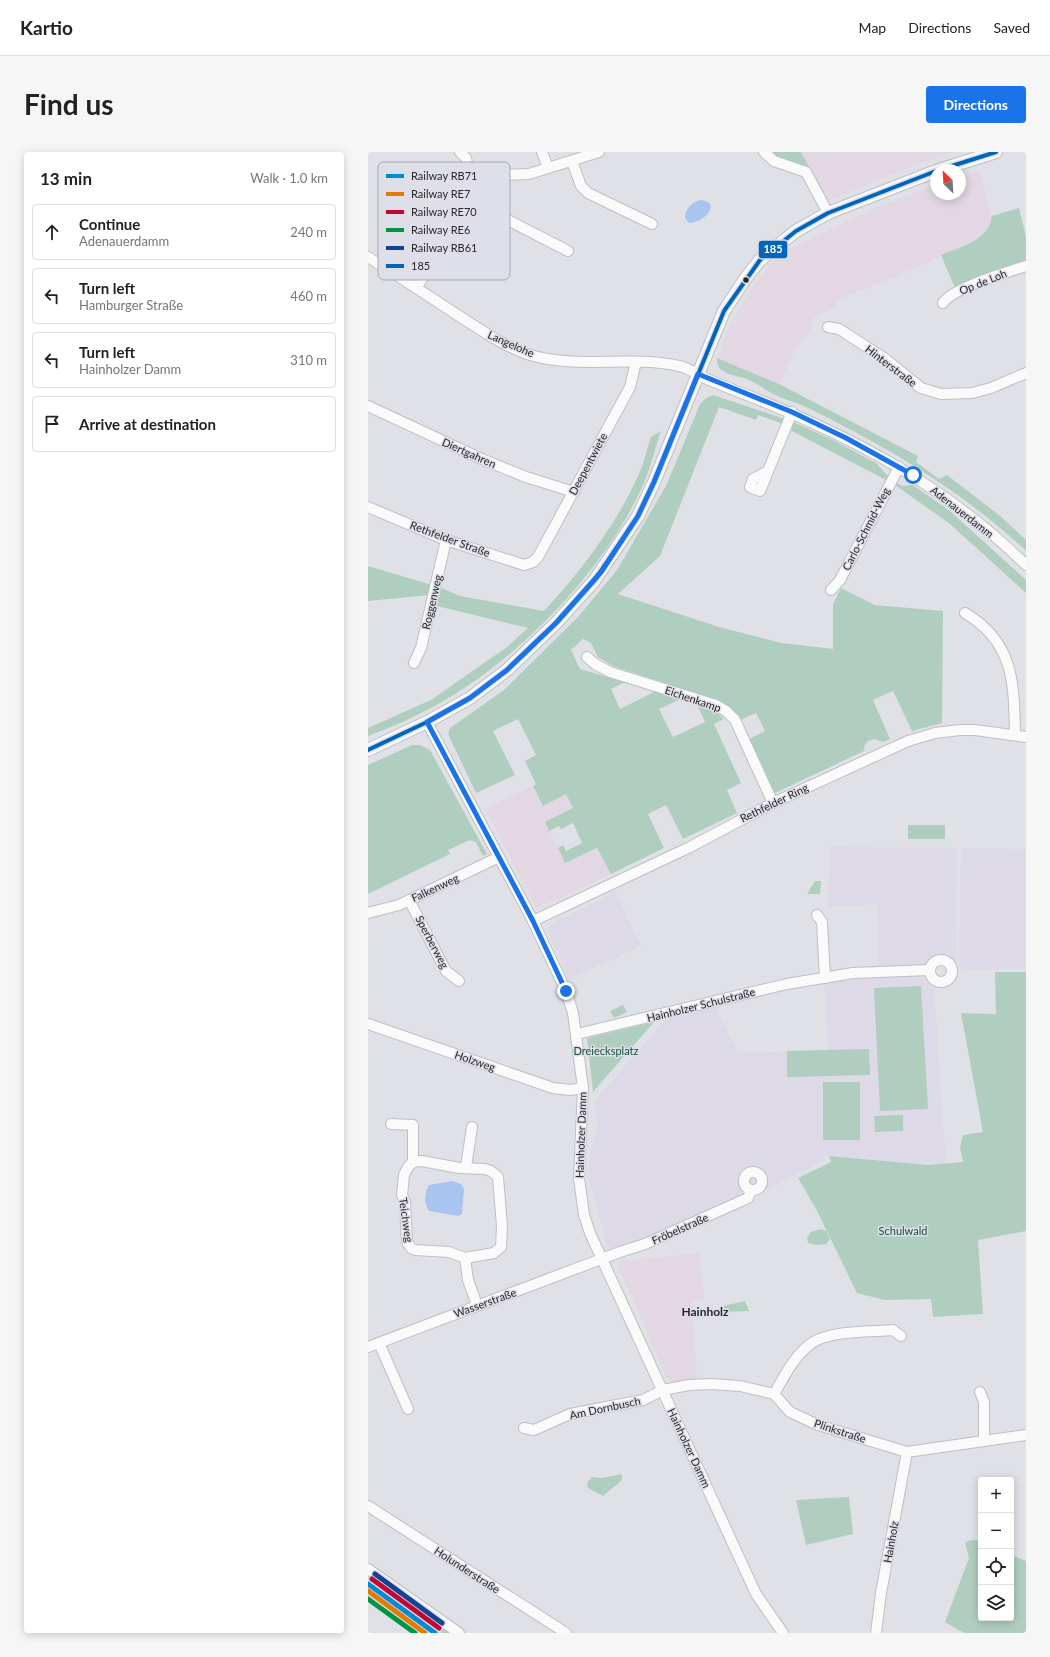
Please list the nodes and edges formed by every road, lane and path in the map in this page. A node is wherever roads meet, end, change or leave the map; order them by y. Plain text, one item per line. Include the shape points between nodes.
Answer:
1 (460, 152) edge
2 (542, 152) edge
3 (599, 152) edge
4 (764, 152) edge
5 (989, 153) edge
6 (572, 161) junction
7 (468, 162) edge
8 (955, 164) edge
9 (548, 168) junction
10 (930, 173) edge
11 (510, 175) edge
12 (828, 212) junction
13 (510, 221) edge
14 (652, 224) dead end
15 (568, 251) dead end
16 (368, 257) edge
17 (378, 263) edge
18 (1026, 266) edge
19 (404, 280) edge
20 (421, 280) edge
21 (416, 288) junction
22 (944, 303) dead end
23 (828, 327) dead end
24 (636, 362) junction
25 (1026, 373) edge
26 (698, 374) junction
27 (368, 406) edge
28 (792, 412) junction
29 (899, 467) junction
30 (768, 471) dead end
31 (574, 492) junction
32 (368, 507) edge
33 (446, 540) junction
34 (533, 562) joint
35 (1026, 565) edge
36 (831, 590) dead end
37 (965, 613) dead end
38 (587, 657) dead end
39 (414, 663) dead end
40 (427, 722) junction
41 (1015, 734) junction
42 (1026, 737) edge
43 (368, 750) edge
44 (773, 802) junction
45 (499, 857) junction
46 (409, 900) junction
47 (368, 913) edge
48 (817, 915) dead end
49 (533, 921) junction
50 (930, 970) dead end
51 (825, 978) junction
52 (459, 981) dead end
53 (368, 1024) edge
54 (577, 1034) junction
55 (583, 1088) junction
56 (391, 1124) dead end
57 (472, 1127) dead end
58 (413, 1162) junction
59 (466, 1167) junction
60 (751, 1190) dead end
61 (465, 1258) junction
62 (602, 1259) junction
63 (477, 1305) junction
64 (901, 1336) dead end
65 (379, 1343) junction
66 (368, 1347) edge
67 (663, 1390) junction
68 (980, 1392) dead end
69 (774, 1394) junction
70 (408, 1409) dead end
71 (524, 1428) dead end
72 (1026, 1435) edge
73 (984, 1441) junction
74 (907, 1452) junction
75 (368, 1506) edge
76 (368, 1569) edge
77 (459, 1633) edge
78 (566, 1633) edge
79 (783, 1633) edge
80 (876, 1633) edge

1 - 7 street
2 - 9 street
3 - 6 street
4 - 12 street via 774,161 806,172
5 - 8 main road
6 - 9 street
6 - 14 street via 581,186 588,194
9 - 11 street
10 - 12 main road
12 - 26 main road via 777,244 744,279 724,311
13 - 15 street
16 - 17 street, Langelohe
18 - 22 street, Op de Loh via 977,283 947,297
19 - 21 street, Langelohe
20 - 21 street
21 - 24 street, Langelohe via 485,333 527,354 569,362
23 - 25 street, Hinterstraße via 839,329 884,358 921,388 941,394 972,393
24 - 26 street, Langelohe via 683,366
24 - 31 street, Deepentwiete via 630,387
26 - 28 street, Adenauerdamm
26 - 40 main road via 638,516 602,571 556,623 507,670 470,698
27 - 31 street, Diertgahren via 484,460
28 - 29 street, Adenauerdamm
28 - 30 street
29 - 35 street, Adenauerdamm via 959,508
29 - 36 street, Carlo-Schmid-Weg via 840,580
31 - 34 street, Deepentwiete
32 - 33 street, Rethfelder Straße
33 - 34 street, Rethfelder Straße via 524,565
33 - 39 street, Roggenweg via 421,648
37 - 41 street via 978,620 1004,654 1012,675
38 - 44 street, Eichenkamp via 594,664 610,672 716,705 726,711 735,720
40 - 43 main road
40 - 45 street, Hainholzer Damm
41 - 42 street, Rethfelder Ring
41 - 44 street, Rethfelder Ring via 960,730 924,736 888,749
44 - 49 street, Rethfelder Ring via 690,847
45 - 46 street, Falkenweg
45 - 49 street, Hainholzer Damm
46 - 47 street, Falkenweg via 388,909
46 - 52 street, Sperberweg via 446,971
48 - 51 street via 822,922
49 - 54 street, Hainholzer Damm via 566,991
50 - 51 street, Hainholzer Schulstraße via 853,973
51 - 54 street, Hainholzer Schulstraße via 768,988
53 - 55 street, Holzweg via 553,1088
54 - 55 street, Hainholzer Damm
55 - 62 street, Hainholzer Damm via 579,1178 585,1217
56 - 58 street via 413,1125
57 - 59 street
58 - 59 street, Teichweg
58 - 61 street, Teichweg via 405,1171 402,1182 406,1237 409,1246 415,1250 449,1252
59 - 61 street, Teichweg via 485,1169 498,1177 502,1244 498,1251
60 - 62 street, Fröbelstraße via 748,1198 742,1201 645,1244
61 - 63 street via 468,1280
62 - 63 street, Wasserstraße
62 - 67 street, Hainholzer Damm
63 - 65 street, Wasserstraße
64 - 69 street via 893,1330 831,1335 816,1340 792,1364
65 - 66 street, Wasserstraße
65 - 70 street
67 - 69 street via 712,1384 740,1386
67 - 71 street, Am Dornbusch via 643,1400 570,1414 534,1430
67 - 79 street, Hainholzer Damm via 756,1594
68 - 73 street via 984,1402
69 - 74 street, Plinkstraße via 790,1412 818,1426
72 - 73 street, Plinkstraße
73 - 74 street, Plinkstraße
74 - 80 street, Hainholz
75 - 78 street, Holunderstraße
76 - 77 street

